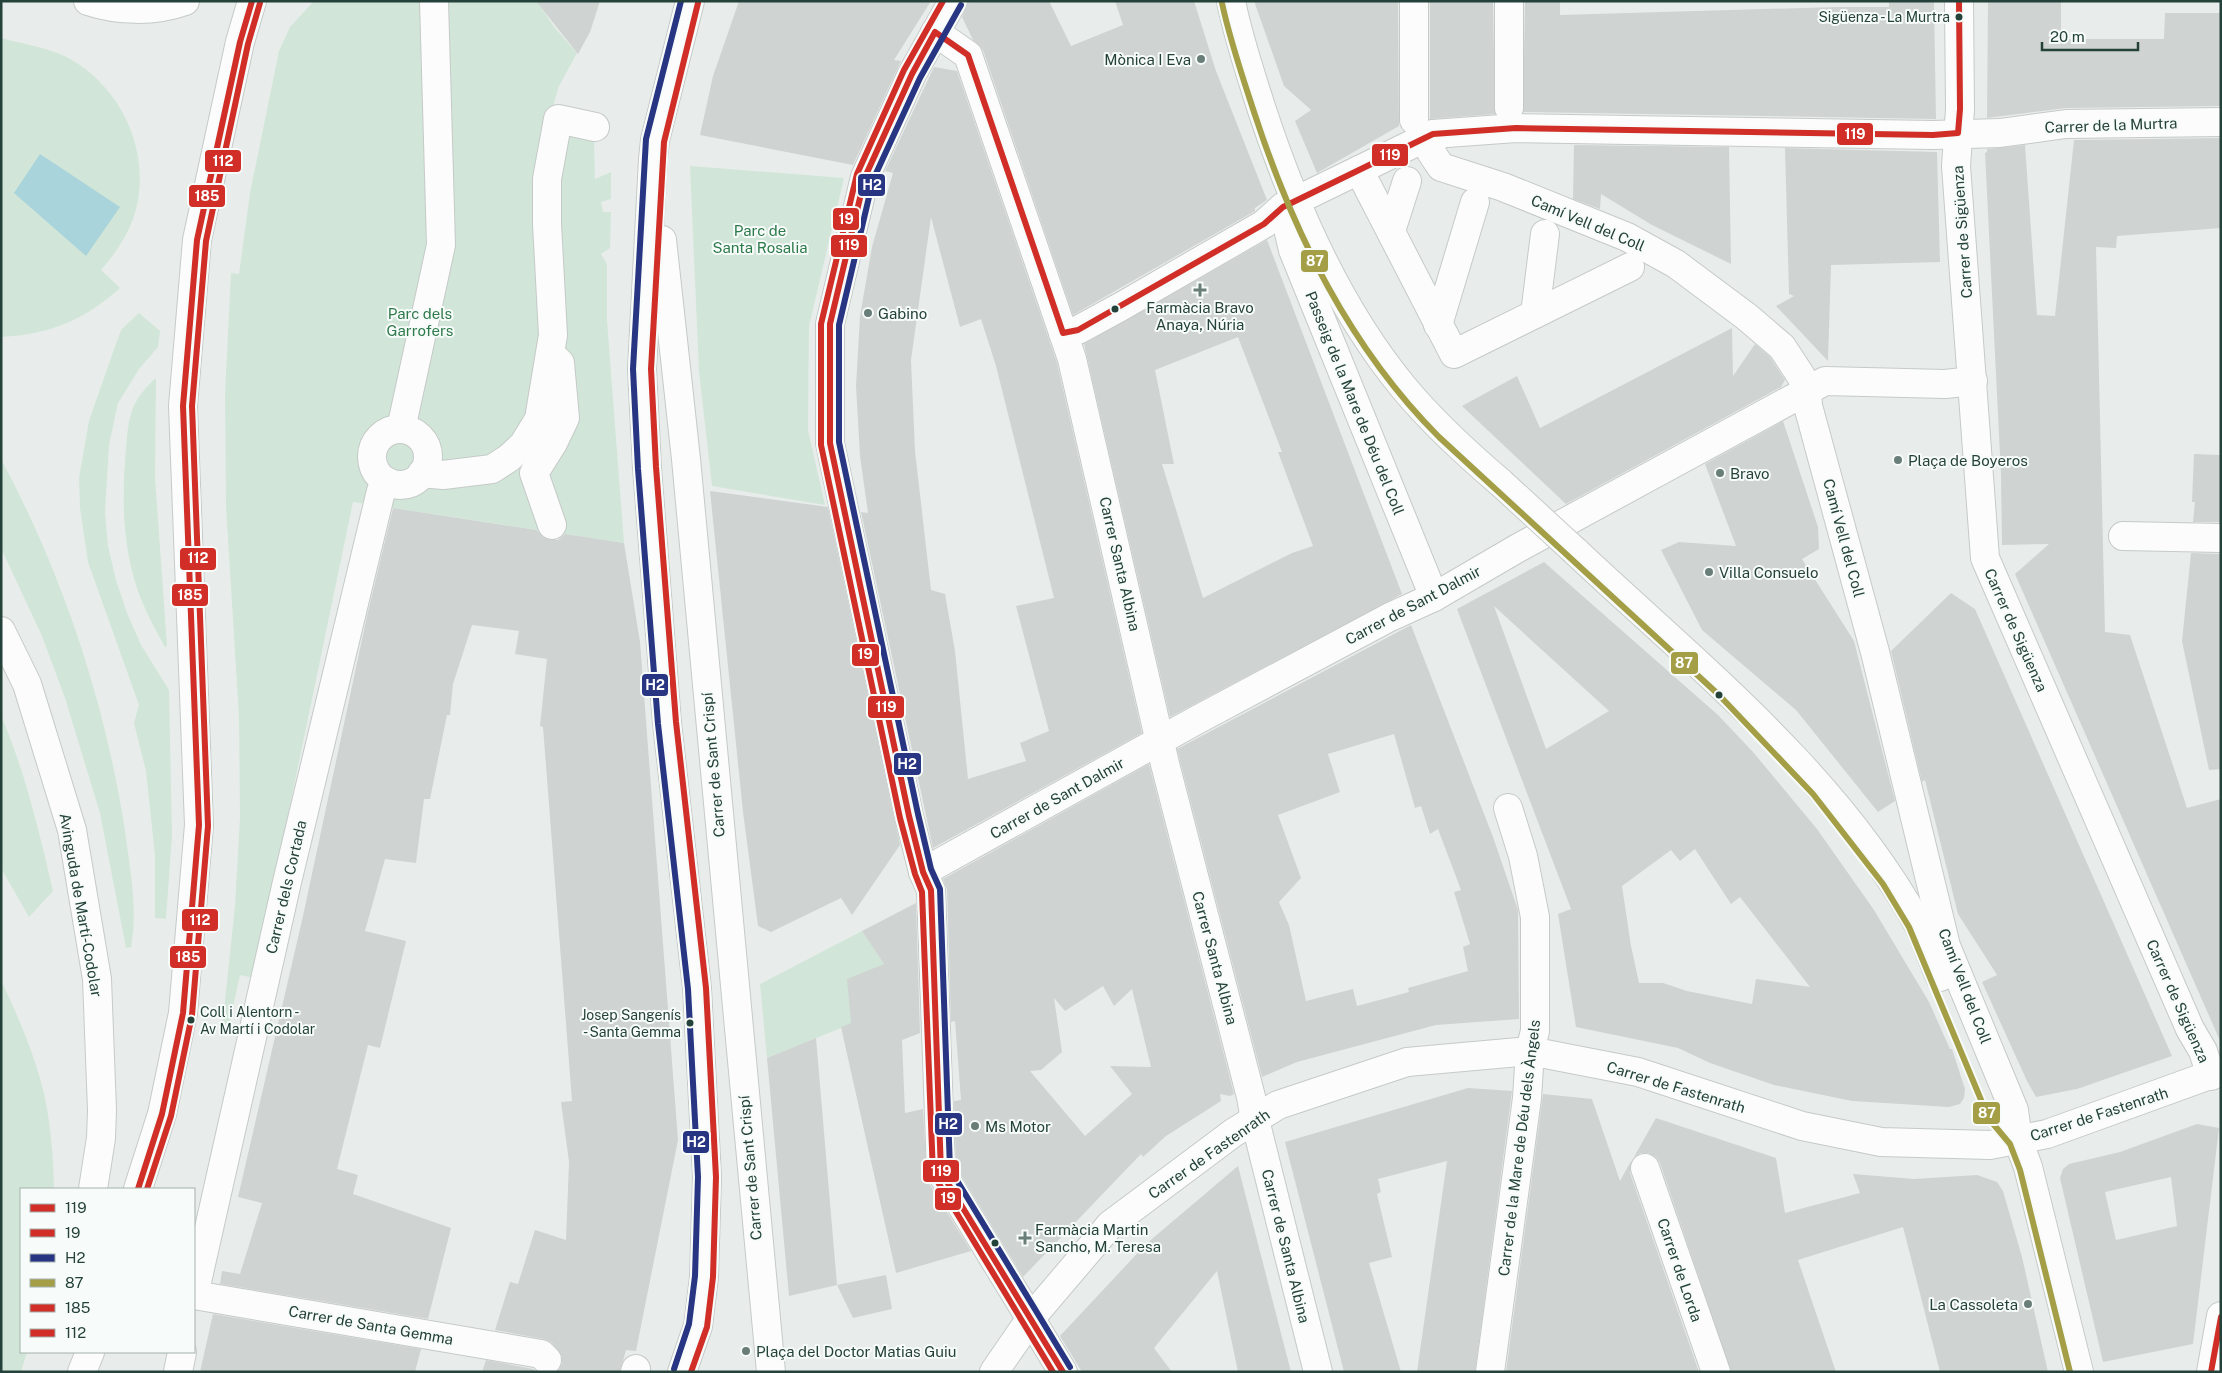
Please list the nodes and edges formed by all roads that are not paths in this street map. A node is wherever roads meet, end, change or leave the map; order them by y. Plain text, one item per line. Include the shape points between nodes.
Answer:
1 (88, 1) edge
2 (184, 1) edge
3 (252, 1) edge
4 (434, 1) edge
5 (690, 1) edge
6 (953, 1) edge
7 (1231, 1) edge
8 (1414, 1) edge
9 (1509, 1) edge
10 (1959, 1) edge
11 (935, 32) junction
12 (1509, 108) dead end
13 (2221, 122) edge
14 (595, 127) dead end
15 (1423, 127) junction
16 (1958, 133) junction
17 (653, 159) junction
18 (1359, 170) junction
19 (1407, 180) dead end
20 (1475, 202) dead end
21 (1289, 204) junction
22 (1390, 232) junction
23 (1545, 234) dead end
24 (1630, 267) dead end
25 (1534, 314) junction
26 (1438, 324) junction
27 (1062, 333) junction
28 (552, 354) junction
29 (1972, 381) junction
30 (1807, 390) junction
31 (401, 430) junction
32 (422, 473) junction
33 (388, 482) junction
34 (552, 525) dead end
35 (2123, 536) dead end
36 (2221, 538) edge
37 (1434, 597) junction
38 (1, 631) edge
39 (1161, 739) junction
40 (1508, 808) dead end
41 (923, 872) junction
42 (1533, 1041) junction
43 (2216, 1073) edge
44 (1255, 1120) junction
45 (2018, 1140) junction
46 (1645, 1168) dead end
47 (93, 1188) edge
48 (138, 1188) edge
49 (195, 1291) edge
50 (195, 1295) edge
51 (2221, 1316) edge
52 (1031, 1318) junction
53 (90, 1353) edge
54 (182, 1353) edge
55 (547, 1360) dead end
56 (82, 1372) edge
57 (178, 1372) edge
58 (682, 1372) edge
59 (771, 1372) edge
60 (994, 1372) edge
61 (1062, 1372) edge
62 (1318, 1372) edge
63 (1490, 1372) edge
64 (1716, 1372) edge
65 (2079, 1372) edge
66 (2211, 1372) edge

1 - 2 street via 123,8 149,8
3 - 48 street via 197,240 183,406 199,825 183,1013 162,1114
4 - 31 street via 441,246
5 - 17 street
6 - 11 street
7 - 21 street, Passeig de la Mare de Déu del Coll
8 - 15 street, Camí Vell del Coll
9 - 12 street
10 - 16 street, Carrer de Sigüenza
11 - 27 street, Carrer Santa Albina via 968,55
11 - 41 street via 865,177 830,324 830,442
13 - 16 street, Carrer de la Murtra via 2066,124 2000,133
14 - 28 street via 558,119 554,133 547,188
15 - 16 street, Carrer de la Murtra
15 - 18 street, Carrer de la Murtra
15 - 30 street, Camí Vell del Coll via 1431,152 1441,167 1503,187 1628,237 1676,264 1747,316 1782,347
16 - 29 street, Carrer de Sigüenza via 1956,166
17 - 58 street via 642,369 647,468 666,723 697,988 707,1176 704,1277 698,1326
17 - 59 street, Carrer de Sant Crispí via 686,459
18 - 21 street, Carrer de la Murtra
18 - 22 street
19 - 22 street
20 - 26 street
21 - 27 street, Carrer de la Murtra via 1264,224 1122,306 1078,330
21 - 37 street, Passeig de la Mare de Déu del Coll via 1293,250
21 - 45 street, Passeig de la Mare de Déu del Coll, bridge via 1386,364 1420,406 1754,717 1820,788 1855,832 1890,878 1917,923 1997,1115
22 - 26 street
23 - 25 street
24 - 25 street
25 - 26 street via 1454,354
27 - 39 street, Carrer Santa Albina via 1072,359
28 - 32 street via 539,419 523,445 509,458 492,469 443,475
28 - 34 street via 560,363 564,418 553,443 534,472
29 - 30 street, Carrer de Sant Dalmir via 1945,384 1825,381
29 - 43 street, Carrer de Sigüenza via 1984,558 2186,1020
30 - 37 street, Carrer de Sant Dalmir
30 - 45 street, Camí Vell del Coll via 1808,406 1875,652 1946,946 2014,1110
31 - 32 street via 410,431 423,441 428,457
31 - 33 street via 393,430 380,437 373,450 376,472
32 - 33 street via 410,483 395,485
33 - 49 street, Carrer dels Cortada via 381,491 287,882
35 - 36 street
37 - 39 street, Carrer de Sant Dalmir via 1390,617
38 - 47 street, Avinguda de Martí-Codolar via 27,684 72,830 97,979 102,1110
39 - 41 street, Carrer de Sant Dalmir
39 - 44 street, Carrer Santa Albina
40 - 42 street, Carrer de la Mare de Déu dels Àngels via 1523,856 1535,917
41 - 52 street via 931,890 941,1172
42 - 44 street, Carrer de Fastenrath via 1408,1062 1278,1105
42 - 45 street, Carrer de Fastenrath via 1802,1126 1881,1142 1990,1145
42 - 63 street, Carrer de la Mare de Déu dels Àngels
43 - 45 street, Carrer de Fastenrath via 2048,1134
44 - 52 street, Carrer de Fastenrath via 1110,1225
44 - 62 street, Carrer de Santa Albina
45 - 65 street, Passeig de la Mare de Déu del Coll via 2028,1167
46 - 64 street, Carrer de Lorda
50 - 55 street, Carrer de Santa Gemma via 540,1354
51 - 66 street
52 - 60 street, Carrer de Fastenrath
52 - 61 street
53 - 56 street
54 - 57 street

